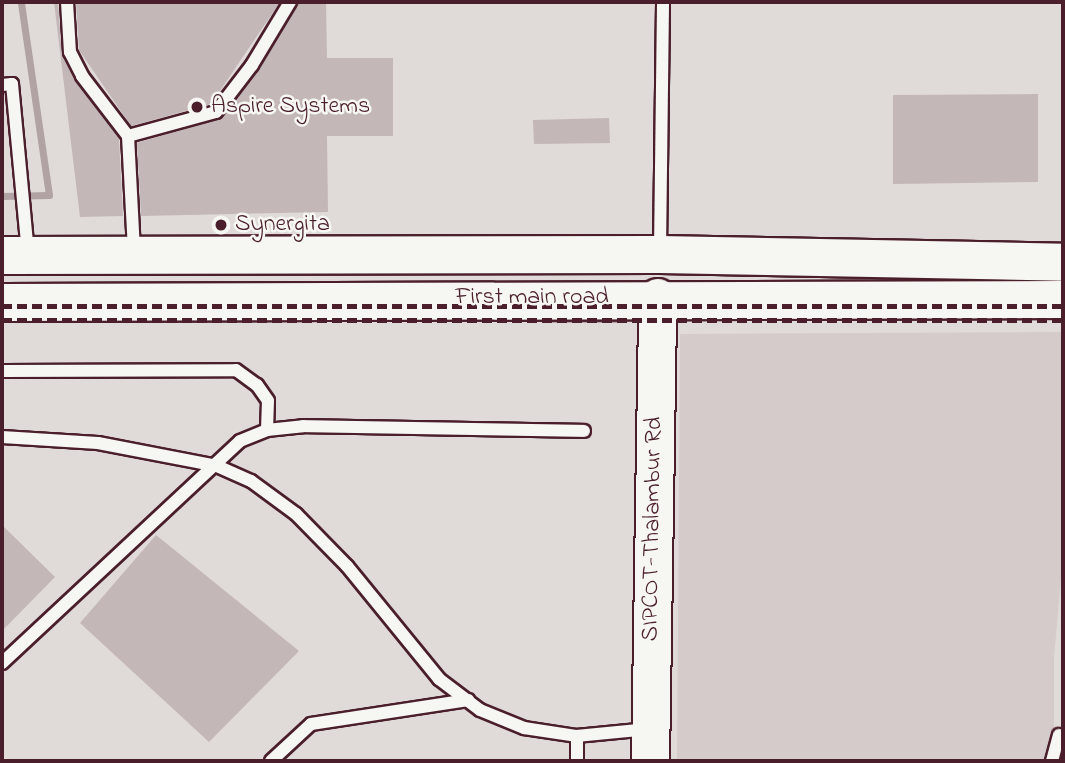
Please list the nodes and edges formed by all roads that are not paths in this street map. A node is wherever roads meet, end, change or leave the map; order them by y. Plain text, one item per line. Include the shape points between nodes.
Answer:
1 (67, 2) edge
2 (290, 2) edge
3 (663, 2) edge
4 (2, 85) edge
5 (128, 136) junction
6 (660, 254) junction
7 (15, 255) edge
8 (134, 255) junction
9 (1063, 262) edge
10 (657, 298) junction
11 (1063, 299) edge
12 (2, 302) edge
13 (2, 371) edge
14 (267, 430) junction
15 (584, 431) dead end
16 (2, 436) edge
17 (217, 466) junction
18 (2, 663) edge
19 (468, 700) junction
20 (1059, 735) dead end
21 (577, 736) junction
22 (650, 745) edge
23 (271, 761) edge
24 (576, 761) edge
25 (1052, 761) edge

1 - 5 lane via 70,52 82,76
2 - 5 lane via 252,65 216,112
3 - 6 lane
4 - 7 lane via 12,84
5 - 8 lane
6 - 8 street
6 - 9 street
7 - 8 street
10 - 11 street, First main road
10 - 12 street, First main road
10 - 22 street, SIPCOT-Thalambur Rd
13 - 14 lane via 236,370 257,385 268,401
14 - 15 lane via 303,426
14 - 17 lane via 240,441
16 - 17 lane via 98,443
17 - 18 lane
17 - 19 lane via 251,481 296,514 347,566 439,679
19 - 21 lane via 524,728
19 - 23 lane via 311,724
20 - 25 lane
21 - 22 lane
21 - 24 lane

